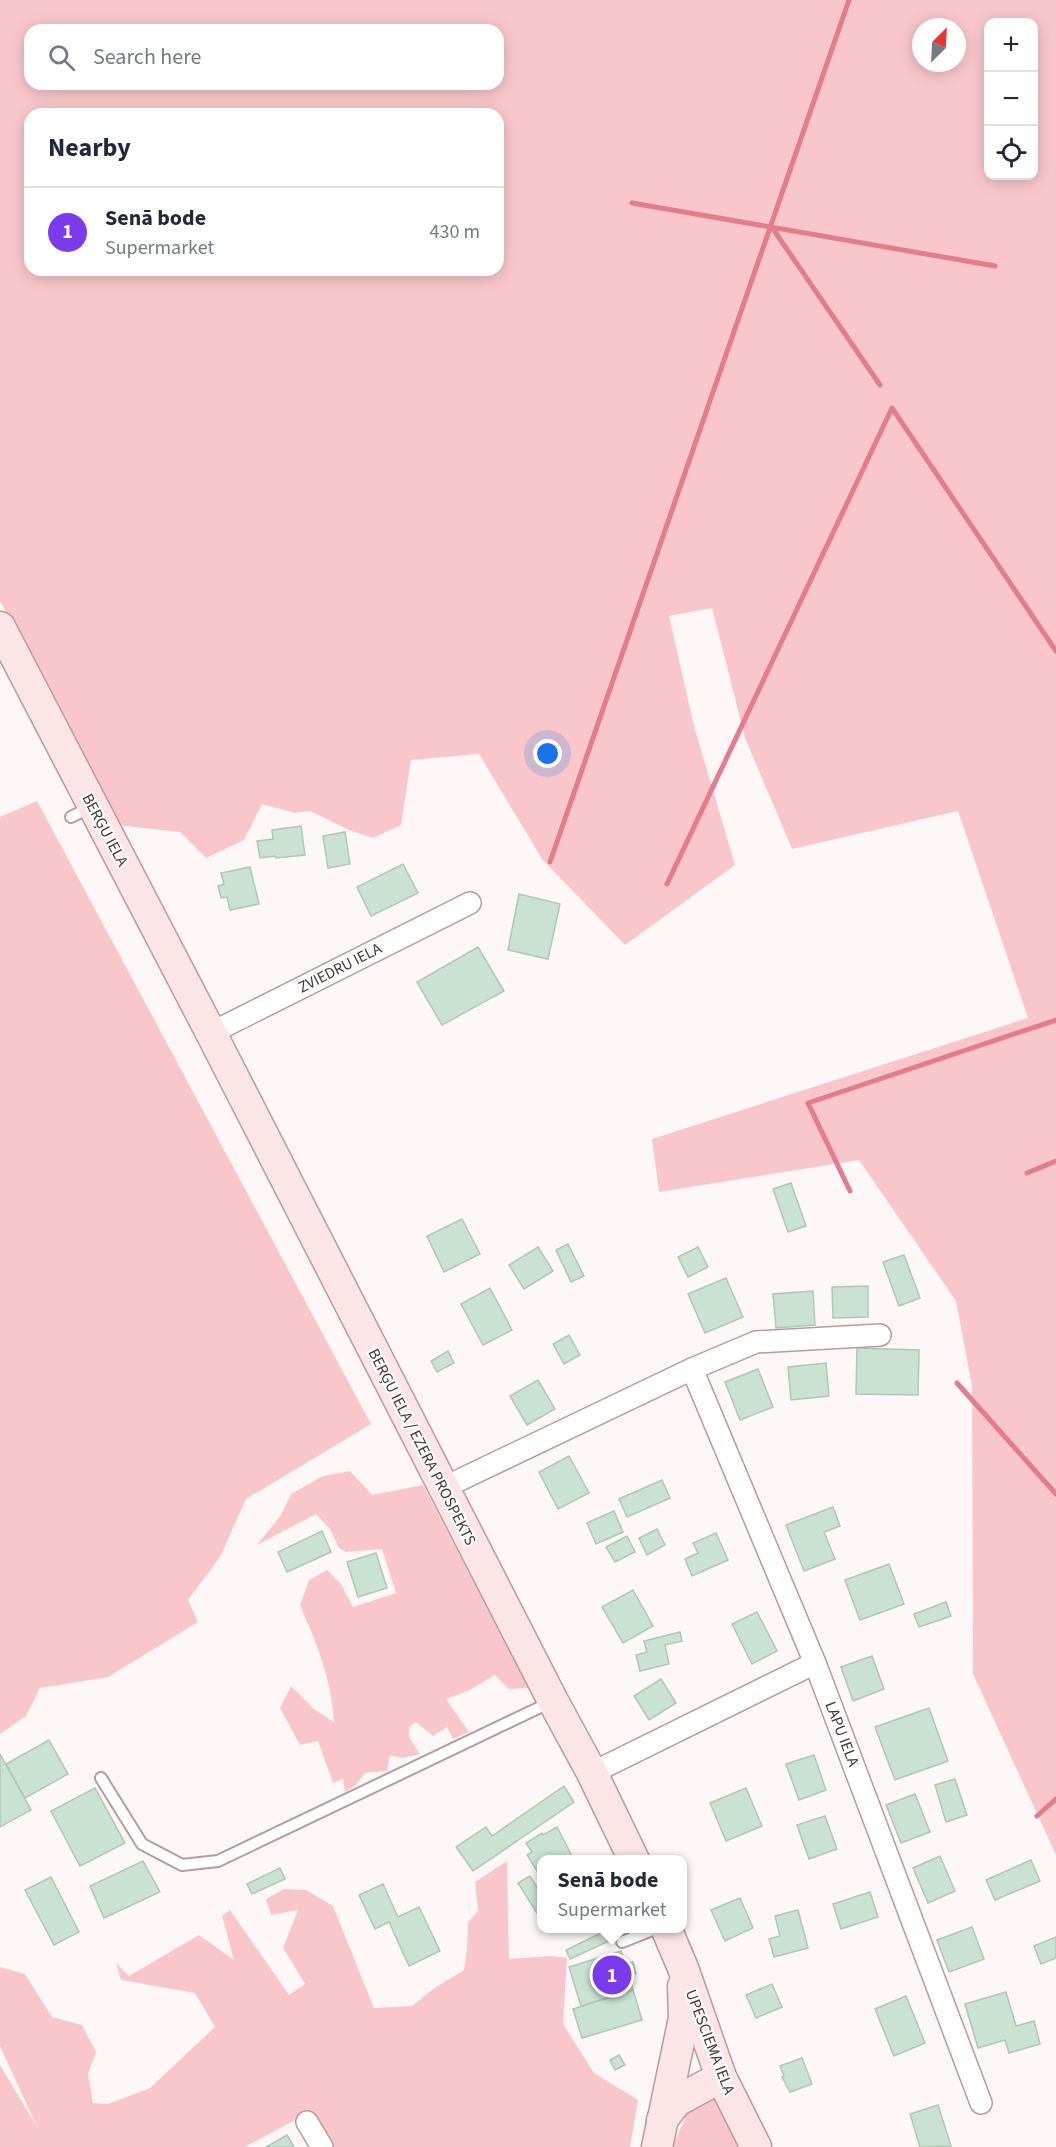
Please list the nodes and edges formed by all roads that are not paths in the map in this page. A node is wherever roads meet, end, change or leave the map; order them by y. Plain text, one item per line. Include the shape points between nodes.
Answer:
1 (0, 627) edge
2 (470, 903) dead end
3 (211, 1033) junction
4 (880, 1335) dead end
5 (692, 1370) junction
6 (443, 1488) junction
7 (815, 1663) junction
8 (553, 1701) junction
9 (592, 1773) junction
10 (101, 1778) dead end
11 (632, 1855) edge
12 (646, 1933) edge
13 (668, 1933) edge
14 (622, 1942) dead end
15 (683, 1968) junction
16 (721, 2077) junction
17 (981, 2103) dead end
18 (307, 2122) dead end
19 (660, 2133) edge
20 (322, 2147) edge
21 (756, 2147) edge

1 - 3 main road, BERĢU IELA via 82,812
2 - 3 street, ZVIEDRU IELA
3 - 6 main road, BERĢU IELA / EZERA PROSPEKTS
4 - 5 street via 756,1342
5 - 6 street
5 - 7 street, LAPU IELA
6 - 8 main road, BERĢU IELA / EZERA PROSPEKTS
7 - 9 street
7 - 17 street, LAPU IELA
8 - 9 main road, BERĢU IELA / EZERA PROSPEKTS
8 - 10 lane via 218,1861 182,1865 142,1844
9 - 11 main road, BERĢU IELA / EZERA PROSPEKTS
12 - 14 lane
13 - 15 main road
15 - 16 main road, UPESCIEMA IELA
15 - 19 main road via 684,2018
16 - 19 main road via 677,2101
16 - 21 main road, UPESCIEMA IELA
18 - 20 street

